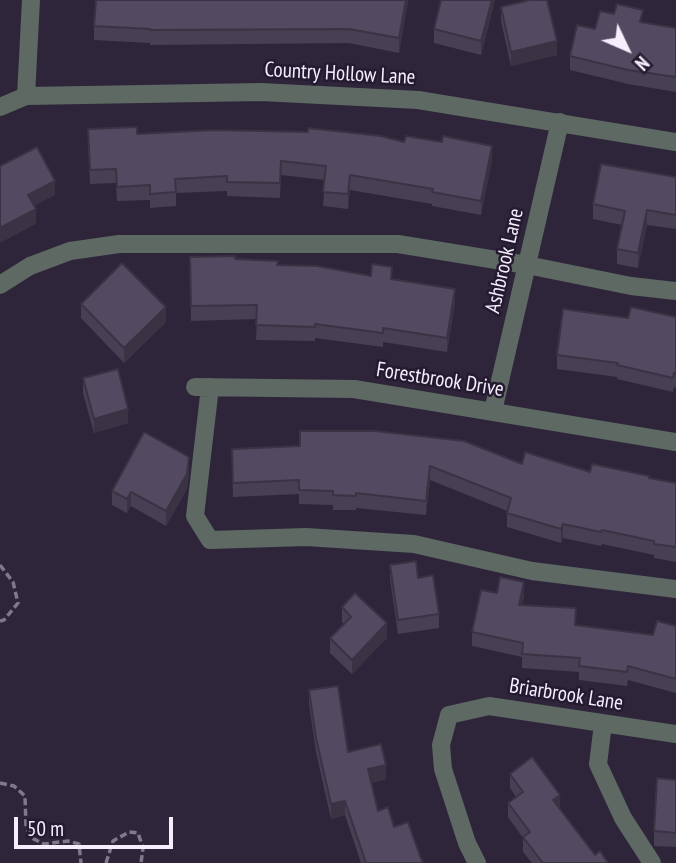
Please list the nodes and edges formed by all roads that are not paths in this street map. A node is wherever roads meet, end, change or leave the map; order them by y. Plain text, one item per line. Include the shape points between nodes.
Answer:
1 (31, 0) edge
2 (26, 96) junction
3 (0, 107) edge
4 (560, 122) junction
5 (676, 142) edge
6 (527, 265) junction
7 (0, 285) edge
8 (676, 291) edge
9 (493, 411) junction
10 (676, 442) edge
11 (676, 589) edge
12 (603, 724) junction
13 (676, 734) edge
14 (477, 863) edge
15 (652, 863) edge

1 - 2 street
2 - 3 street, Country Hollow Lane
2 - 4 street, Country Hollow Lane via 261,92 418,100
4 - 5 street, Country Hollow Lane
4 - 6 street, Ashbrook Lane
6 - 7 street via 398,244 119,244 70,251
6 - 8 street
6 - 9 street, Ashbrook Lane
9 - 10 street, Forestbrook Drive
9 - 11 street, Forestbrook Drive via 354,389 202,387 195,516 210,540 306,537 414,544 532,571
12 - 13 street, Briarbrook Lane
12 - 14 street, Briarbrook Lane via 489,706 450,715 441,745 443,769
12 - 15 street via 598,764 623,818

